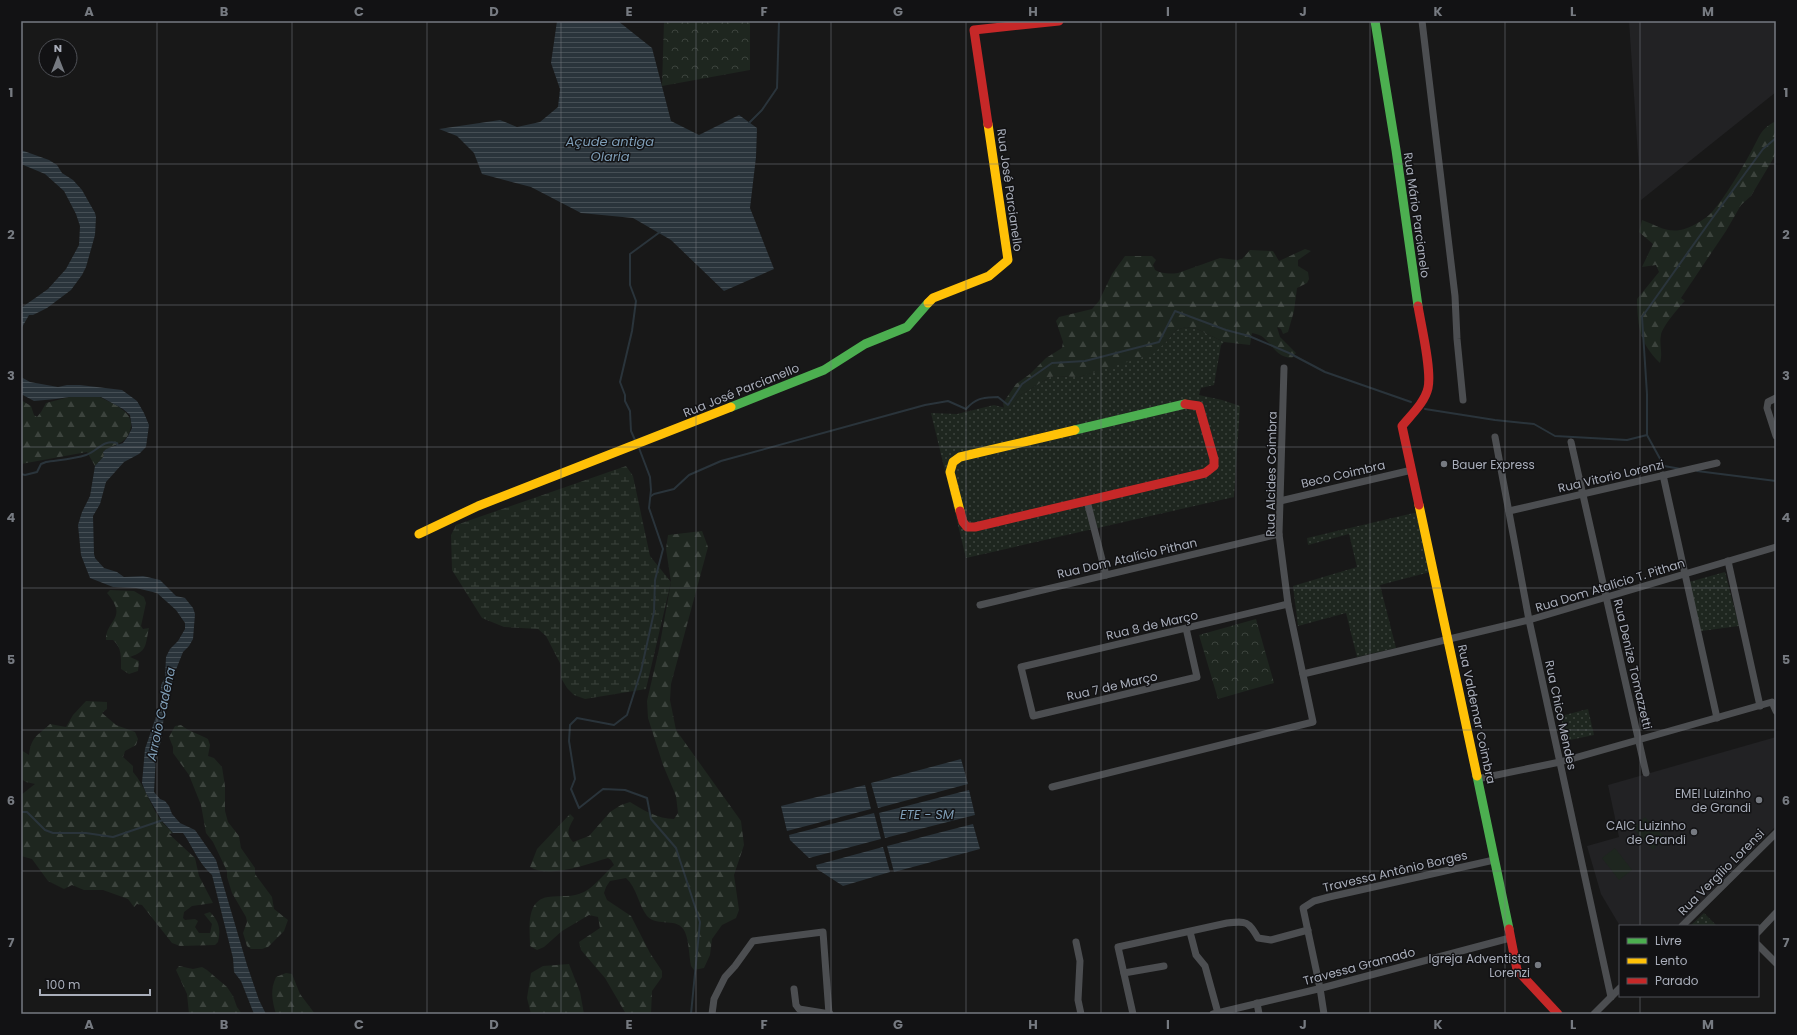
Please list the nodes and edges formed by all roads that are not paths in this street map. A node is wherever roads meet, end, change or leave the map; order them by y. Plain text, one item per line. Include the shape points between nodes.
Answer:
1 (1059, 21) edge
2 (1375, 21) edge
3 (1422, 21) edge
4 (1284, 368) dead end
5 (1776, 398) edge
6 (1463, 400) dead end
7 (1416, 409) joint
8 (1776, 436) edge
9 (1495, 437) dead end
10 (1571, 442) dead end
11 (1717, 463) dead end
12 (1412, 470) junction
13 (1663, 475) junction
14 (1583, 494) junction
15 (1087, 501) junction
16 (1280, 501) junction
17 (1509, 511) junction
18 (419, 534) dead end
19 (1279, 534) junction
20 (1776, 547) edge
21 (1728, 562) junction
22 (1685, 574) junction
23 (1106, 575) junction
24 (1606, 597) junction
25 (1288, 604) junction
26 (980, 605) dead end
27 (1529, 620) junction
28 (1186, 628) junction
29 (1449, 640) junction
30 (1021, 668) joint
31 (1303, 674) junction
32 (1760, 706) junction
33 (1776, 711) edge
34 (1717, 718) junction
35 (1639, 740) junction
36 (1560, 762) junction
37 (1646, 773) dead end
38 (1478, 779) junction
39 (1052, 787) dead end
40 (1776, 833) edge
41 (1494, 860) junction
42 (1776, 913) edge
43 (1683, 925) edge
44 (1308, 930) junction
45 (1759, 931) edge
46 (1190, 932) junction
47 (1510, 938) junction
48 (1076, 942) dead end
49 (1759, 946) edge
50 (1776, 963) edge
51 (1164, 966) dead end
52 (1124, 973) junction
53 (1320, 988) junction
54 (794, 989) dead end
55 (1619, 989) edge
56 (1611, 997) junction
57 (1257, 1003) junction
58 (1216, 1013) edge
59 (712, 1014) edge
60 (829, 1014) edge
61 (1081, 1014) edge
62 (1133, 1014) edge
63 (1259, 1014) edge
64 (1324, 1014) edge
65 (1558, 1014) edge
66 (1594, 1014) edge

1 - 18 street, Rua José Parcianello via 974,30 1007,245 1008,260 1001,267 989,276 933,298 907,327 865,344 824,370 478,506
2 - 7 street, Rua Mário Parcianelo via 1428,372 1428,388
3 - 6 street via 1455,296
4 - 16 street, Rua Alcides Coimbra
5 - 8 street via 1768,402 1767,408
7 - 12 street, Rua Valdemar Coimbra via 1402,426
9 - 17 street, Rua Chico Mendes
10 - 14 street, Rua Denize Tomazzetti
11 - 13 street, Rua Vitorio Lorenzi
12 - 16 street, Beco Coimbra
12 - 29 street, Rua Valdemar Coimbra
13 - 14 street, Rua Vitorio Lorenzi
13 - 22 street
14 - 17 street, Rua Vitorio Lorenzi
14 - 24 street, Rua Denize Tomazzetti
15 - 15 street via 1205,473 1214,466 1199,406 1185,404 960,457 953,462 950,472 963,522 967,527 975,528
15 - 23 street
16 - 19 street, Rua Alcides Coimbra
17 - 27 street, Rua Chico Mendes
19 - 23 street, Rua Dom Atalício Pithan
19 - 25 street, Rua Alcides Coimbra
20 - 21 street, Rua Dom Atalício T. Pithan
21 - 22 street, Rua Dom Atalício T. Pithan
21 - 32 street
22 - 24 street, Rua Dom Atalício T. Pithan
22 - 34 street
23 - 26 street, Rua Dom Atalício Pithan
24 - 27 street, Rua Dom Atalício T. Pithan
24 - 35 street, Rua Denize Tomazzetti
25 - 28 street, Rua 8 de Março
25 - 31 street, Rua Alcides Coimbra
27 - 29 street, Rua Dom Atalício T. Pithan
27 - 36 street, Rua Chico Mendes
28 - 30 street, Rua 8 de Março
28 - 30 street, Rua 7 de Março via 1197,677 1182,681 1033,716
29 - 31 street, Rua Dom Atalício T. Pithan
29 - 38 street, Rua Valdemar Coimbra
31 - 39 street, Rua Alcides Coimbra via 1313,722
32 - 33 street via 1772,702
32 - 34 street
34 - 35 street
35 - 36 street
35 - 37 street, Rua Denize Tomazzetti
36 - 38 street
36 - 56 street, Rua Chico Mendes
38 - 41 street, Rua Valdemar Coimbra
40 - 43 street, Rua Vergílio Lorensi
41 - 44 street, Travessa Antônio Borges via 1314,901 1303,908
41 - 47 street, Rua Valdemar Coimbra
42 - 45 street
44 - 46 street via 1271,940 1258,938 1251,926 1242,922
44 - 53 street
46 - 52 street via 1118,947
46 - 58 street via 1196,955 1205,966
47 - 53 street, Travessa Gramado
47 - 65 street, Rua Valdemar Coimbra via 1517,970
48 - 61 street via 1080,961 1078,1000
49 - 50 street
51 - 52 street
52 - 62 street
53 - 57 street, Travessa Gramado
53 - 64 street
54 - 60 street via 799,1009
55 - 56 street
56 - 66 street
57 - 58 street, Travessa Gramado
57 - 63 street
59 - 60 street via 714,1000 725,977 753,941 824,932

